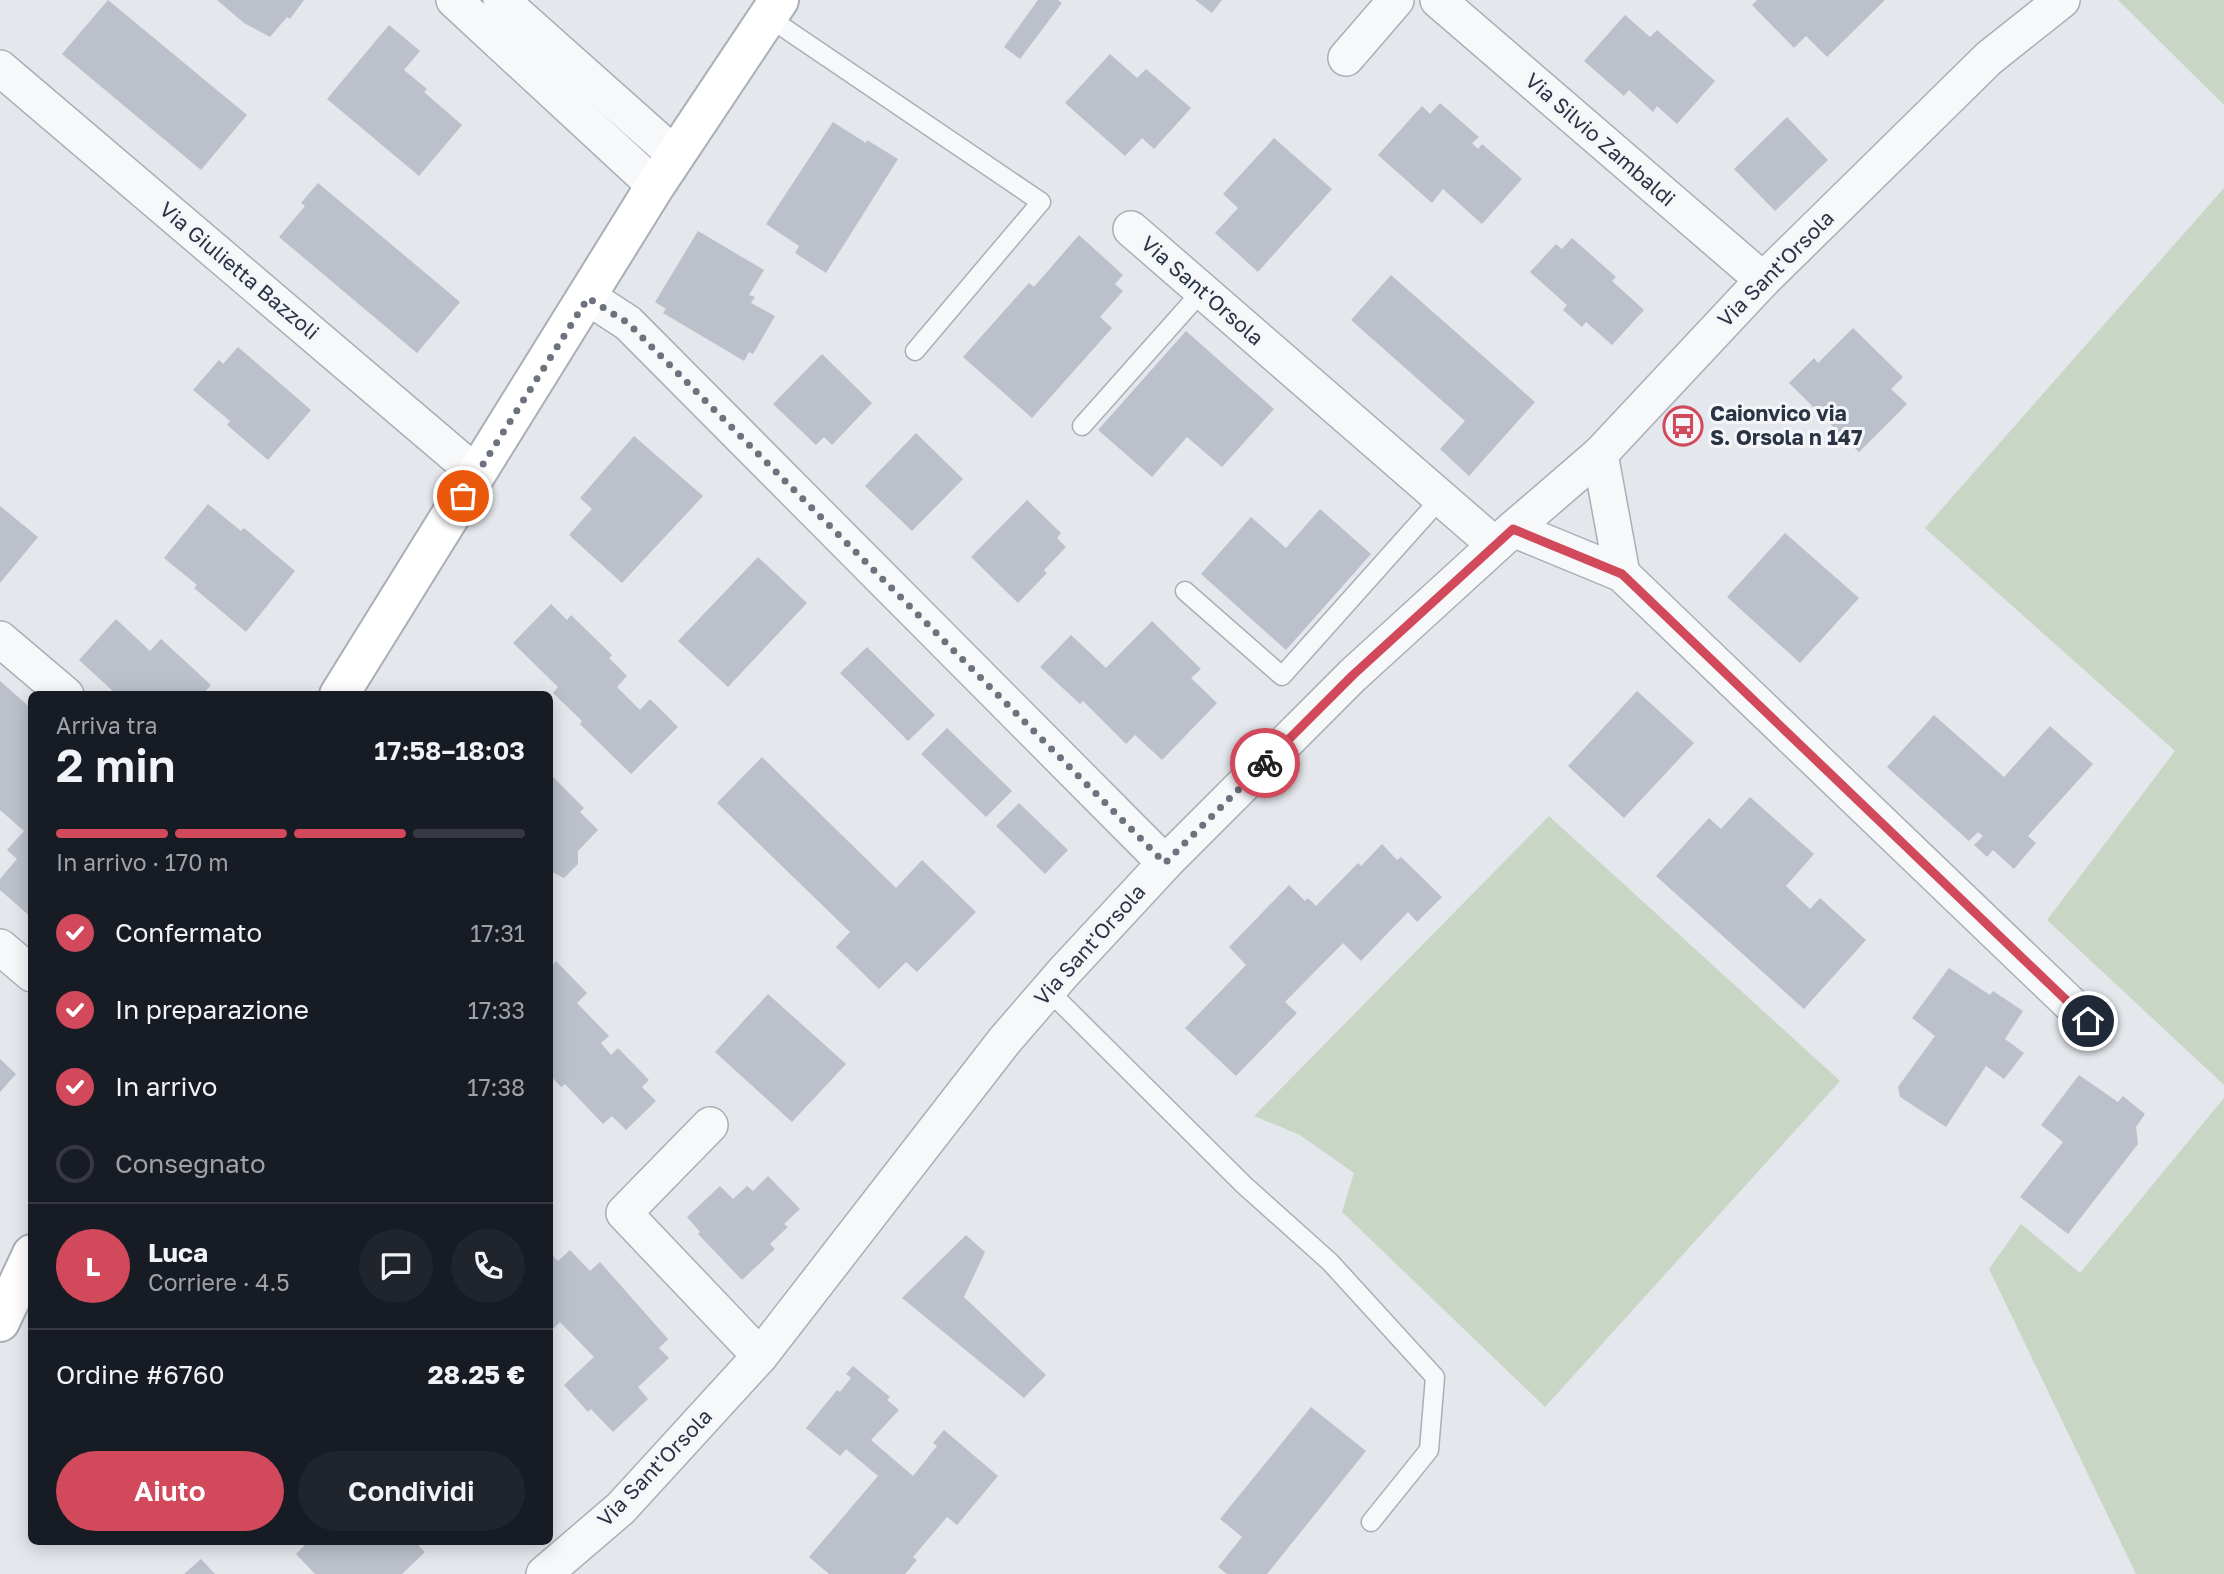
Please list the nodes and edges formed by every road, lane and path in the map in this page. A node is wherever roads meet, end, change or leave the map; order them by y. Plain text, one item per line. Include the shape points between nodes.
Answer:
1 (454, 0) edge
2 (501, 0) edge
3 (1396, 0) edge
4 (1438, 0) edge
5 (2062, 0) edge
6 (773, 9) edge
7 (1346, 58) dead end
8 (0, 68) edge
9 (665, 170) junction
10 (1131, 229) dead end
11 (1763, 280) junction
12 (1202, 291) junction
13 (588, 298) junction
14 (915, 351) dead end
15 (1082, 426) dead end
16 (1600, 454) junction
17 (477, 474) junction
18 (1441, 498) junction
19 (1504, 537) junction
20 (1622, 574) junction
21 (1185, 591) dead end
22 (0, 639) edge
23 (61, 691) edge
24 (341, 691) edge
25 (1165, 863) junction
26 (0, 947) edge
27 (28, 971) edge
28 (1048, 990) junction
29 (2088, 1021) dead end
30 (710, 1125) dead end
31 (28, 1262) edge
32 (0, 1322) edge
33 (760, 1356) junction
34 (1371, 1522) dead end
35 (544, 1574) edge

1 - 9 street
2 - 9 street
3 - 7 street
4 - 11 street, Via Silvio Zambaldi
5 - 11 street, Via Sant'Orsola via 1989,58
6 - 9 street
6 - 14 lane via 1041,202
8 - 17 street, Via Giulietta Bazzoli
9 - 13 street
10 - 12 street, Via Sant'Orsola
11 - 16 street, Via Sant'Orsola
12 - 15 lane
12 - 18 street, Via Sant'Orsola
13 - 17 street
13 - 25 street via 628,323
16 - 19 street, Via Sant'Orsola
16 - 20 street
17 - 24 street
18 - 19 street, Via Sant'Orsola
18 - 21 lane via 1282,676
19 - 20 street
19 - 25 street, Via Sant'Orsola via 1353,675
20 - 29 street
22 - 23 street
25 - 28 street, Via Sant'Orsola
26 - 27 street
28 - 33 street, Via Sant'Orsola
28 - 34 lane via 1244,1185 1330,1262 1435,1377 1429,1450
30 - 33 street via 624,1213
31 - 32 street
33 - 35 street, Via Sant'Orsola via 621,1508

